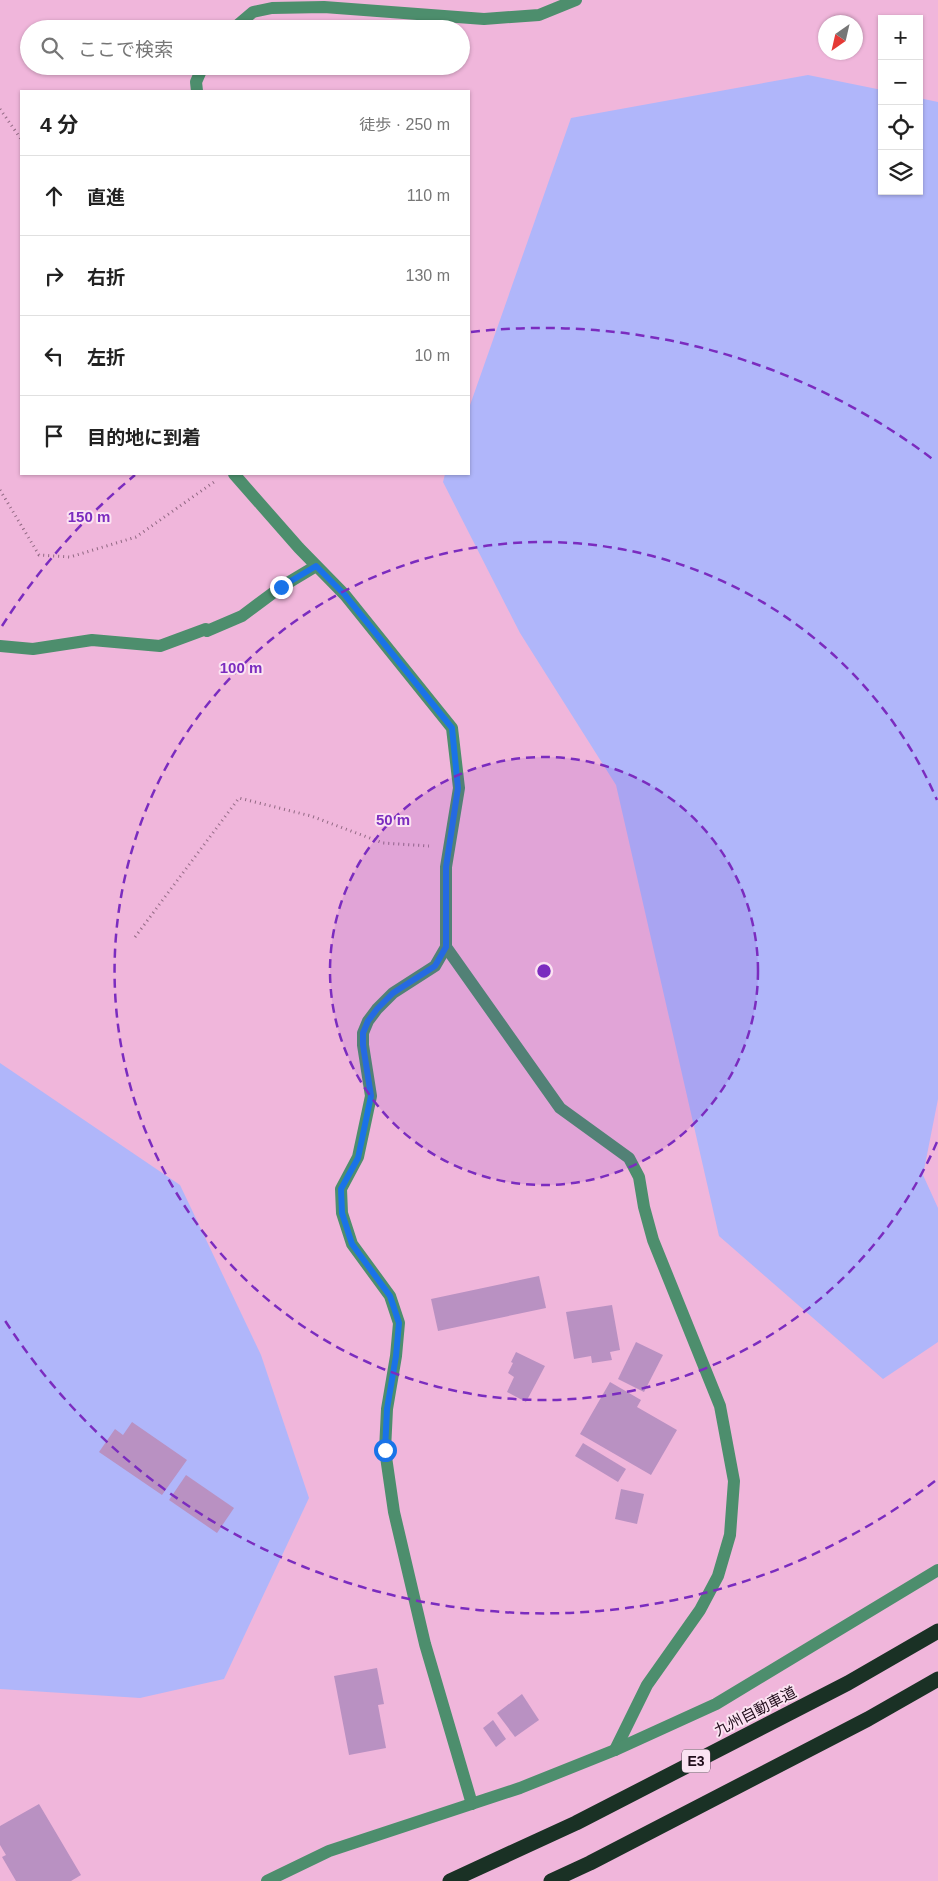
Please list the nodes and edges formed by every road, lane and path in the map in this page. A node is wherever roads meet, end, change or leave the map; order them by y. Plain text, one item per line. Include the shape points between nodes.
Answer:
1 (576, 0) edge
2 (244, 20) edge
3 (200, 75) edge
4 (197, 90) edge
5 (0, 110) edge
6 (20, 138) edge
7 (235, 475) edge
8 (217, 480) dead end
9 (0, 490) edge
10 (316, 566) junction
11 (0, 646) edge
12 (449, 848) junction
13 (135, 937) dead end
14 (446, 947) junction
15 (938, 1570) edge
16 (938, 1631) edge
17 (938, 1680) edge
18 (616, 1750) junction
19 (472, 1804) junction
20 (267, 1881) edge
21 (450, 1881) edge
22 (551, 1881) edge

1 - 2 street via 539,15 484,19 324,7 272,8 253,12
3 - 4 street
5 - 6 path
7 - 10 street
8 - 9 path via 136,538 70,557 39,555
10 - 11 street via 242,616 160,646 92,640 33,649
10 - 12 street via 345,595 452,728 458,788
12 - 13 path via 383,843 311,816 239,798
12 - 14 street
14 - 18 street via 560,1108 630,1158 639,1177 653,1240 720,1406 734,1481 730,1536 718,1576 700,1610 648,1685
14 - 19 street via 435,966 393,993 377,1009 363,1033 371,1096 358,1158 341,1189 342,1213 352,1244 390,1296 399,1323 387,1409 385,1450 392,1504 425,1644
15 - 18 street via 716,1704
16 - 21 highway, 九州自動車道 / E3 via 848,1683 584,1818
17 - 22 highway via 868,1720
18 - 19 street
19 - 20 street via 329,1851

